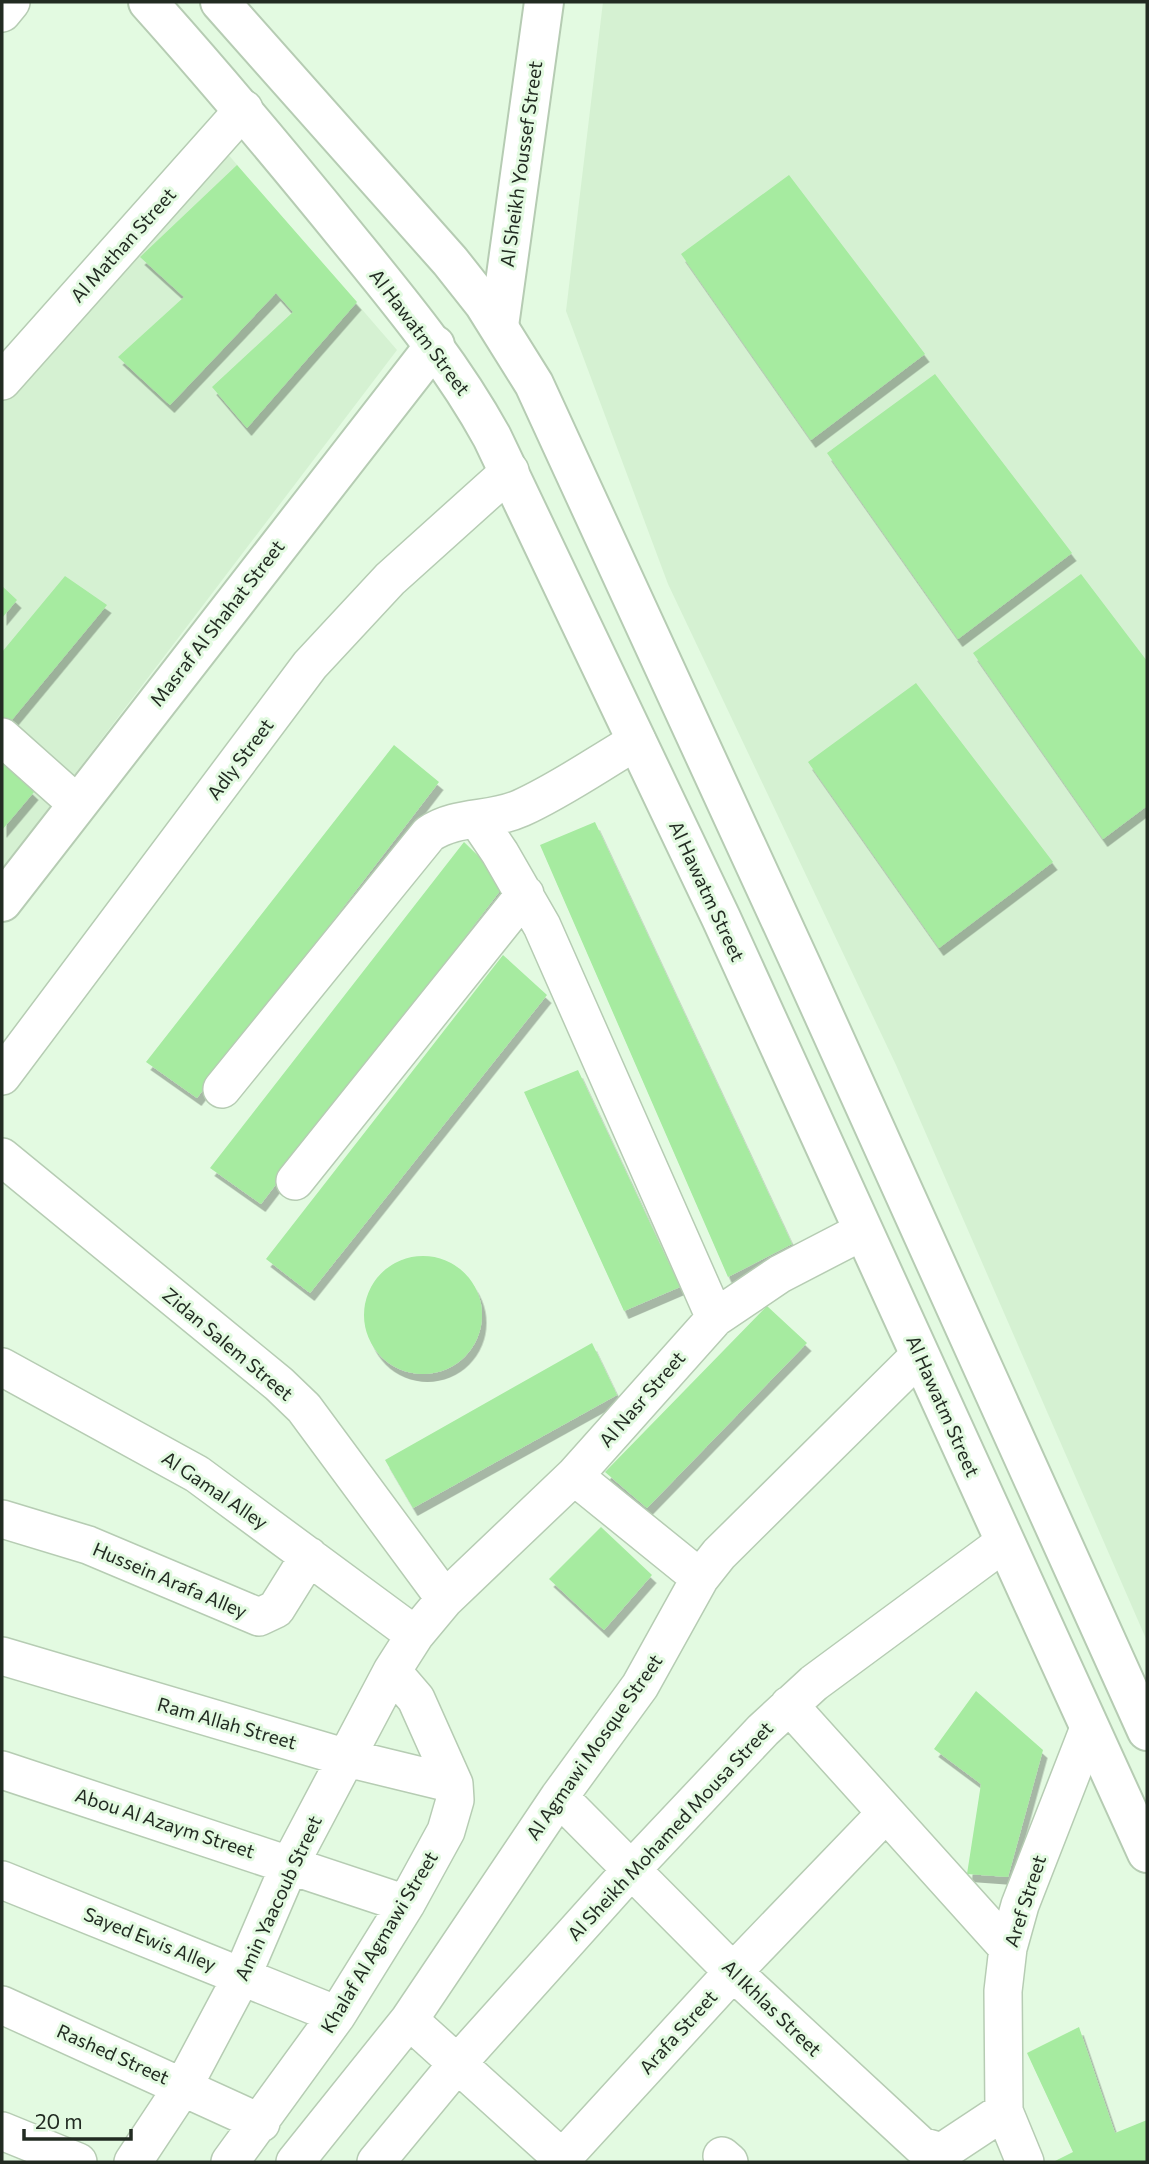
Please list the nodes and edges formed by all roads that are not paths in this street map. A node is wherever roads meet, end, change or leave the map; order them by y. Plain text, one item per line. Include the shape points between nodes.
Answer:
1 (11, 2) edge
2 (148, 2) edge
3 (220, 2) edge
4 (544, 2) edge
5 (2, 13) edge
6 (244, 109) junction
7 (499, 326) junction
8 (435, 345) junction
9 (2, 381) edge
10 (510, 471) junction
11 (2, 737) edge
12 (637, 741) junction
13 (76, 803) junction
14 (477, 819) junction
15 (525, 894) junction
16 (769, 895) junction
17 (2, 902) edge
18 (721, 918) junction
19 (803, 969) junction
20 (752, 987) junction
21 (2, 1076) edge
22 (222, 1089) dead end
23 (2, 1157) edge
24 (295, 1181) dead end
25 (863, 1231) junction
26 (716, 1318) junction
27 (920, 1355) junction
28 (2, 1367) edge
29 (574, 1476) junction
30 (2, 1519) edge
31 (1005, 1542) junction
32 (309, 1556) junction
33 (701, 1578) junction
34 (445, 1599) junction
35 (415, 1635) junction
36 (2, 1656) edge
37 (392, 1671) junction
38 (789, 1705) junction
39 (1089, 1728) junction
40 (1147, 1731) edge
41 (347, 1758) junction
42 (2, 1770) edge
43 (454, 1784) junction
44 (559, 1797) junction
45 (886, 1813) junction
46 (1147, 1853) edge
47 (290, 1864) junction
48 (631, 1870) junction
49 (2, 1880) edge
50 (407, 1905) junction
51 (1009, 1948) junction
52 (733, 1972) junction
53 (242, 1976) junction
54 (2, 2005) edge
55 (337, 2015) junction
56 (409, 2020) junction
57 (457, 2064) junction
58 (184, 2085) junction
59 (1004, 2111) junction
60 (261, 2123) junction
61 (2, 2131) edge
62 (563, 2161) edge
63 (79, 2162) edge
64 (133, 2162) edge
65 (230, 2162) edge
66 (295, 2162) edge
67 (376, 2162) edge
68 (1025, 2162) edge

1 - 5 street
2 - 6 main road, Al Hawatm Street
3 - 7 main road via 450,261
4 - 7 main road, Al Sheikh Youssef Street
6 - 8 main road, Al Hawatm Street
6 - 9 street, Al Mathan Street
7 - 16 main road via 546,408
8 - 10 main road, Al Hawatm Street
8 - 13 main road, Masraf Al Shahat Street
10 - 12 main road, Al Hawatm Street
10 - 21 street, Adly Street via 390,579 310,665
11 - 13 street
12 - 14 street via 520,808
12 - 18 main road, Al Hawatm Street
13 - 17 main road, Masraf Al Shahat Street
14 - 15 street
14 - 22 street via 445,823 429,834
15 - 24 street
15 - 26 street
16 - 18 main road via 750,918
16 - 19 main road
18 - 20 main road, Al Hawatm Street
19 - 20 main road via 793,963 772,962 755,977
19 - 40 main road
20 - 25 main road, Al Hawatm Street
23 - 34 street, Zidan Salem Street via 304,1408
25 - 26 street, Al Nasr Street via 780,1274
25 - 27 main road, Al Hawatm Street
26 - 29 street, Al Nasr Street
27 - 31 main road, Al Hawatm Street
27 - 33 street, Al Agmawi Mosque Street via 745,1525
28 - 32 street, Al Gamal Alley via 197,1474
29 - 33 street
29 - 34 street, Al Nasr Street
30 - 32 street, Hussein Arafa Alley via 88,1545 259,1617 276,1609
31 - 38 street, Al Sheikh Mohamed Mousa Street
31 - 39 main road, Al Hawatm Street
32 - 35 street, Al Gamal Alley
33 - 44 street, Al Agmawi Mosque Street via 640,1686
34 - 35 street, Amin Yaacoub Street
35 - 37 street, Amin Yaacoub Street
36 - 41 street, Ram Allah Street
37 - 41 street, Amin Yaacoub Street
37 - 43 street via 416,1699
38 - 45 street
38 - 48 street, Al Sheikh Mohamed Mousa Street
39 - 46 main road, Al Hawatm Street
39 - 51 street, Aref Street via 1020,1905
41 - 43 street, Ram Allah Street
41 - 47 street, Amin Yaacoub Street
42 - 47 street, Abou Al Azaym Street
43 - 50 street, Khalaf Al Agmawi Street via 455,1800 446,1831
44 - 48 street, Al Ikhlas Street
44 - 56 street, Al Agmawi Mosque Street
45 - 51 street
45 - 52 street, Arafa Street
47 - 50 street, Abou Al Azaym Street
47 - 53 street, Amin Yaacoub Street
48 - 52 street, Al Ikhlas Street
48 - 57 street, Al Sheikh Mohamed Mousa Street
49 - 53 street, Sayed Ewis Alley
50 - 55 street, Khalaf Al Agmawi Street
51 - 59 street, Aref Street via 1003,2004
52 - 59 street, Al Ikhlas Street via 920,2146 942,2152
52 - 62 street, Arafa Street
53 - 55 street, Sayed Ewis Alley
53 - 58 street, Amin Yaacoub Street
54 - 58 street, Rashed Street
55 - 60 street, Khalaf Al Agmawi Street
56 - 57 street
56 - 66 street, Al Agmawi Mosque Street
57 - 62 street
57 - 67 street, Al Sheikh Mohamed Mousa Street
58 - 60 street, Rashed Street
58 - 64 street, Amin Yaacoub Street
59 - 68 street, Aref Street
60 - 65 street, Khalaf Al Agmawi Street
61 - 63 street

